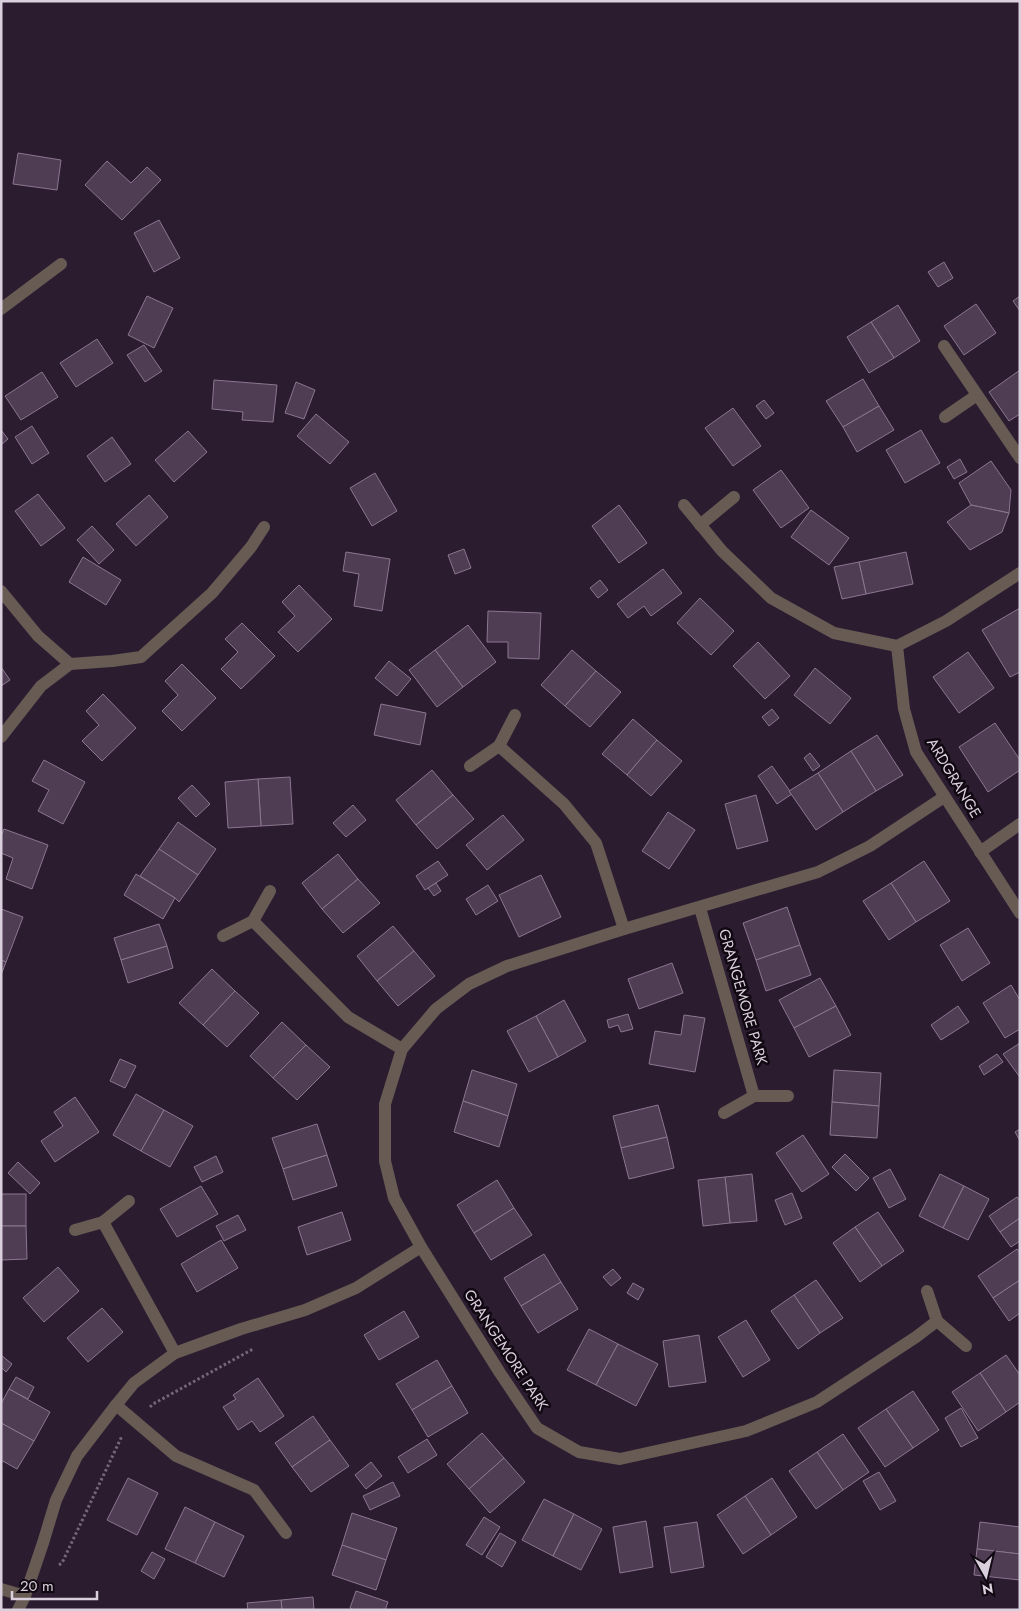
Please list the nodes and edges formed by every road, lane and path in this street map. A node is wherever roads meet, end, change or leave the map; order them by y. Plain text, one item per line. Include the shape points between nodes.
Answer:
1 (61, 264) dead end
2 (1, 309) edge
3 (944, 346) dead end
4 (977, 395) junction
5 (945, 417) dead end
6 (1020, 458) edge
7 (734, 497) dead end
8 (684, 505) dead end
9 (700, 525) junction
10 (264, 527) dead end
11 (1020, 573) edge
12 (1, 592) edge
13 (896, 646) junction
14 (70, 664) junction
15 (515, 715) dead end
16 (1, 737) edge
17 (499, 746) junction
18 (470, 766) dead end
19 (944, 797) junction
20 (1020, 824) edge
21 (980, 852) junction
22 (270, 891) dead end
23 (700, 908) junction
24 (1020, 913) edge
25 (253, 921) junction
26 (624, 929) junction
27 (223, 936) dead end
28 (402, 1049) junction
29 (754, 1096) junction
30 (788, 1096) dead end
31 (724, 1113) dead end
32 (129, 1200) dead end
33 (103, 1222) junction
34 (75, 1230) dead end
35 (421, 1247) junction
36 (927, 1291) dead end
37 (937, 1321) junction
38 (966, 1346) dead end
39 (175, 1353) junction
40 (116, 1404) junction
41 (286, 1533) dead end
42 (1, 1589) edge
43 (25, 1596) junction
44 (18, 1610) edge

1 - 2 street
3 - 4 street
4 - 5 street
4 - 6 street
7 - 9 street
8 - 9 street
9 - 13 street via 722,551 772,598 834,633
10 - 14 street via 212,593 141,657
11 - 13 street via 946,621
12 - 14 street via 38,636
13 - 19 street, ARDGRANGE via 904,709 916,752
14 - 16 street via 41,686
15 - 17 street
17 - 18 street
17 - 26 street via 564,804 596,843
19 - 21 street, ARDGRANGE
19 - 23 street, GRANGEMORE PARK via 870,846 818,872
20 - 21 street
21 - 24 street, ARDGRANGE
22 - 25 street
23 - 26 street, GRANGEMORE PARK
23 - 29 street, GRANGEMORE PARK
25 - 27 street
25 - 28 street via 348,1017
26 - 28 street, GRANGEMORE PARK via 507,966 469,984 436,1010
28 - 35 street, GRANGEMORE PARK via 385,1104 385,1161 394,1198
29 - 30 street
29 - 31 street
32 - 33 street
33 - 34 street
33 - 39 street
35 - 37 street, GRANGEMORE PARK via 537,1428 579,1452 620,1459 746,1431 817,1402
35 - 39 street via 356,1288 305,1310
36 - 37 street
37 - 38 street
39 - 40 street via 134,1383
40 - 41 street via 176,1456 254,1490
40 - 43 street via 77,1456 56,1500
42 - 43 street
43 - 44 street

